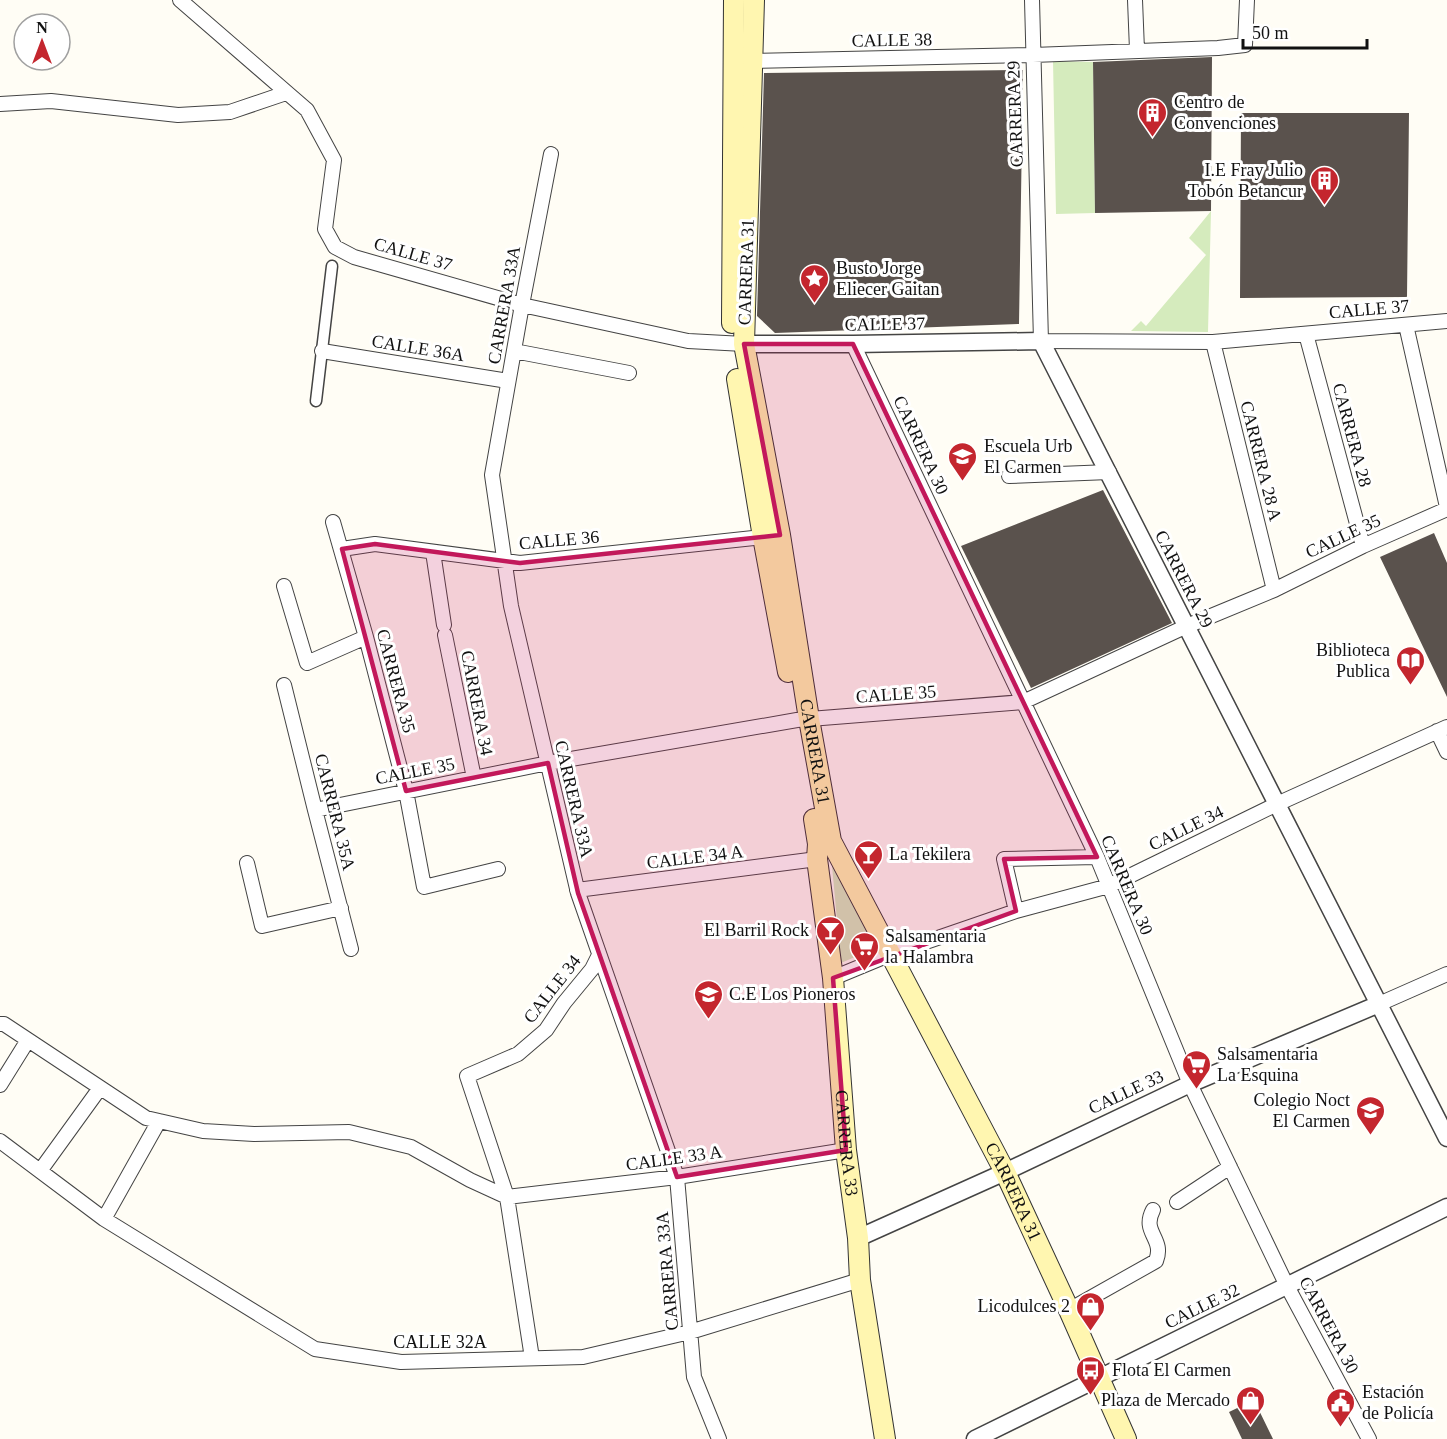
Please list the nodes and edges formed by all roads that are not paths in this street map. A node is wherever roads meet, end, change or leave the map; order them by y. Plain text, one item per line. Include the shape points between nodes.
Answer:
1 (180, 0) edge
2 (735, 0) edge
3 (754, 0) edge
4 (1032, 0) edge
5 (1135, 0) edge
6 (1247, 0) edge
7 (1137, 50) junction
8 (1033, 55) junction
9 (752, 61) junction
10 (286, 93) junction
11 (0, 104) edge
12 (551, 154) dead end
13 (332, 266) dead end
14 (522, 305) junction
15 (1447, 321) edge
16 (1406, 325) junction
17 (1306, 334) junction
18 (1041, 340) junction
19 (1213, 342) junction
20 (738, 343) junction
21 (853, 344) junction
22 (322, 351) junction
23 (514, 351) junction
24 (629, 373) dead end
25 (508, 381) junction
26 (316, 400) dead end
27 (1108, 472) junction
28 (1009, 476) dead end
29 (1447, 508) edge
30 (333, 522) dead end
31 (771, 536) junction
32 (1363, 546) junction
33 (342, 549) junction
34 (433, 552) junction
35 (504, 561) junction
36 (284, 586) dead end
37 (1274, 590) junction
38 (1187, 626) junction
39 (366, 637) junction
40 (284, 684) dead end
41 (1023, 702) junction
42 (803, 719) junction
43 (1442, 729) edge
44 (1447, 752) edge
45 (548, 764) junction
46 (474, 778) junction
47 (406, 791) junction
48 (1277, 804) junction
49 (315, 810) junction
50 (818, 851) junction
51 (1097, 857) junction
52 (247, 863) dead end
53 (498, 869) dead end
54 (1109, 886) junction
55 (577, 890) junction
56 (340, 908) junction
57 (1016, 911) junction
58 (351, 949) dead end
59 (891, 954) junction
60 (599, 955) junction
61 (1447, 974) edge
62 (832, 978) junction
63 (1379, 1004) junction
64 (0, 1024) edge
65 (28, 1040) junction
66 (1190, 1084) junction
67 (0, 1086) edge
68 (100, 1088) junction
69 (159, 1121) junction
70 (1447, 1138) edge
71 (0, 1141) edge
72 (846, 1150) junction
73 (1230, 1167) junction
74 (40, 1171) junction
75 (1005, 1172) junction
76 (677, 1177) junction
77 (507, 1197) junction
78 (1177, 1202) dead end
79 (1447, 1208) edge
80 (1153, 1210) dead end
81 (104, 1219) junction
82 (858, 1238) junction
83 (860, 1280) junction
84 (1287, 1286) junction
85 (1069, 1310) junction
86 (690, 1332) junction
87 (532, 1359) junction
88 (1100, 1378) junction
89 (719, 1439) edge
90 (885, 1439) edge
91 (975, 1439) edge
92 (1126, 1439) edge
93 (1369, 1439) edge

1 - 10 street
2 - 20 main road, CARRERA 31
3 - 9 main road, CARRERA 31
4 - 8 street, CARRERA 29
5 - 7 street
6 - 7 street, CALLE 38 via 1245,45
7 - 8 street, CALLE 38
8 - 9 street, CALLE 38
8 - 18 street, CARRERA 29
9 - 20 main road, CARRERA 31
10 - 11 street via 230,112 178,115 51,101
10 - 14 street, CALLE 37 via 307,110 334,160 325,228 335,247 354,257
12 - 14 street, CARRERA 33A
13 - 22 street
14 - 20 street, CALLE 37 via 688,340
14 - 23 street, CARRERA 33A
15 - 16 street, CALLE 37
16 - 17 street, CALLE 37
16 - 29 street
17 - 19 street, CALLE 37
17 - 32 street, CARRERA 28
18 - 19 street, CALLE 37
18 - 21 street, CALLE 37
18 - 27 street, CARRERA 29
19 - 37 street, CARRERA 28 A
20 - 21 street, CALLE 37
20 - 31 main road, CARRERA 31
21 - 41 street, CARRERA 30
22 - 25 street, CALLE 36A
22 - 26 street
23 - 24 street
23 - 25 street, CARRERA 33A
25 - 35 street, CARRERA 33A via 492,475
27 - 28 street
27 - 38 street, CARRERA 29
29 - 32 street, CALLE 35
30 - 33 street, CARRERA 35
31 - 35 street, CALLE 36 via 520,563
31 - 42 main road, CARRERA 31
32 - 37 street, CALLE 35
33 - 34 street, CALLE 36 via 375,544
33 - 39 street, CARRERA 35
34 - 35 street, CALLE 36
34 - 46 street, CARRERA 34 via 444,630
35 - 45 street, CARRERA 33A
36 - 39 street via 307,663
37 - 38 street, CALLE 35
38 - 41 street, CALLE 35
38 - 48 street, CARRERA 29
39 - 47 street, CARRERA 35
40 - 49 street, CARRERA 35A
41 - 42 street, CALLE 35
41 - 51 street, CARRERA 30
42 - 45 street, CALLE 35
42 - 50 main road, CARRERA 31
42 - 59 main road, CARRERA 31 via 831,841
43 - 44 street
43 - 48 street, CALLE 34
45 - 46 street, CALLE 35
45 - 55 street, CARRERA 33A
46 - 47 street, CALLE 35
47 - 49 street, CALLE 35
47 - 53 street, CARRERA 35 via 424,886
48 - 54 street, CALLE 34
48 - 63 street, CARRERA 29
49 - 56 street, CARRERA 35A
50 - 55 street, CALLE 34 A
50 - 62 main road, CARRERA 33
51 - 54 street, CARRERA 30
51 - 57 street via 1004,859
52 - 56 street via 262,926
54 - 57 street, CALLE 34
54 - 66 street, CARRERA 30
55 - 60 street, CARRERA 33A
56 - 58 street, CARRERA 35A
57 - 59 street, CALLE 34
59 - 62 street, CALLE 34
59 - 75 main road, CARRERA 31
60 - 76 street, CARRERA 33A
60 - 77 street, CALLE 34 via 546,1030 518,1054 467,1076
61 - 63 street, CALLE 33
62 - 72 main road, CARRERA 33
63 - 66 street, CALLE 33
63 - 70 street, CARRERA 29
64 - 65 street
65 - 67 street
65 - 68 street
66 - 73 street, CARRERA 30
66 - 75 street, CALLE 33
68 - 69 street via 146,1118
68 - 74 street
69 - 77 street via 203,1131 244,1134 349,1132 411,1147
69 - 81 street
71 - 74 street, CALLE 32A
72 - 76 street, CALLE 33 A
72 - 82 main road, CARRERA 33
73 - 78 street
73 - 84 street, CARRERA 30
74 - 81 street, CALLE 32A
75 - 82 street, CALLE 33
75 - 85 main road, CARRERA 31
76 - 77 street, CALLE 33 A
76 - 86 street, CARRERA 33A
77 - 87 street
79 - 84 street, CALLE 32
80 - 85 street via 1149,1224 1158,1246 1156,1260
81 - 87 street, CALLE 32A via 315,1348 401,1362
82 - 83 main road, CARRERA 33
83 - 86 street, CALLE 32A
83 - 90 main road, CARRERA 33
84 - 88 street, CALLE 32
84 - 93 street, CARRERA 30
85 - 88 main road, CARRERA 31
86 - 87 street, CALLE 32A via 583,1357
86 - 89 street, CARRERA 33A via 694,1377
88 - 91 street, CALLE 32
88 - 92 main road, CARRERA 31

